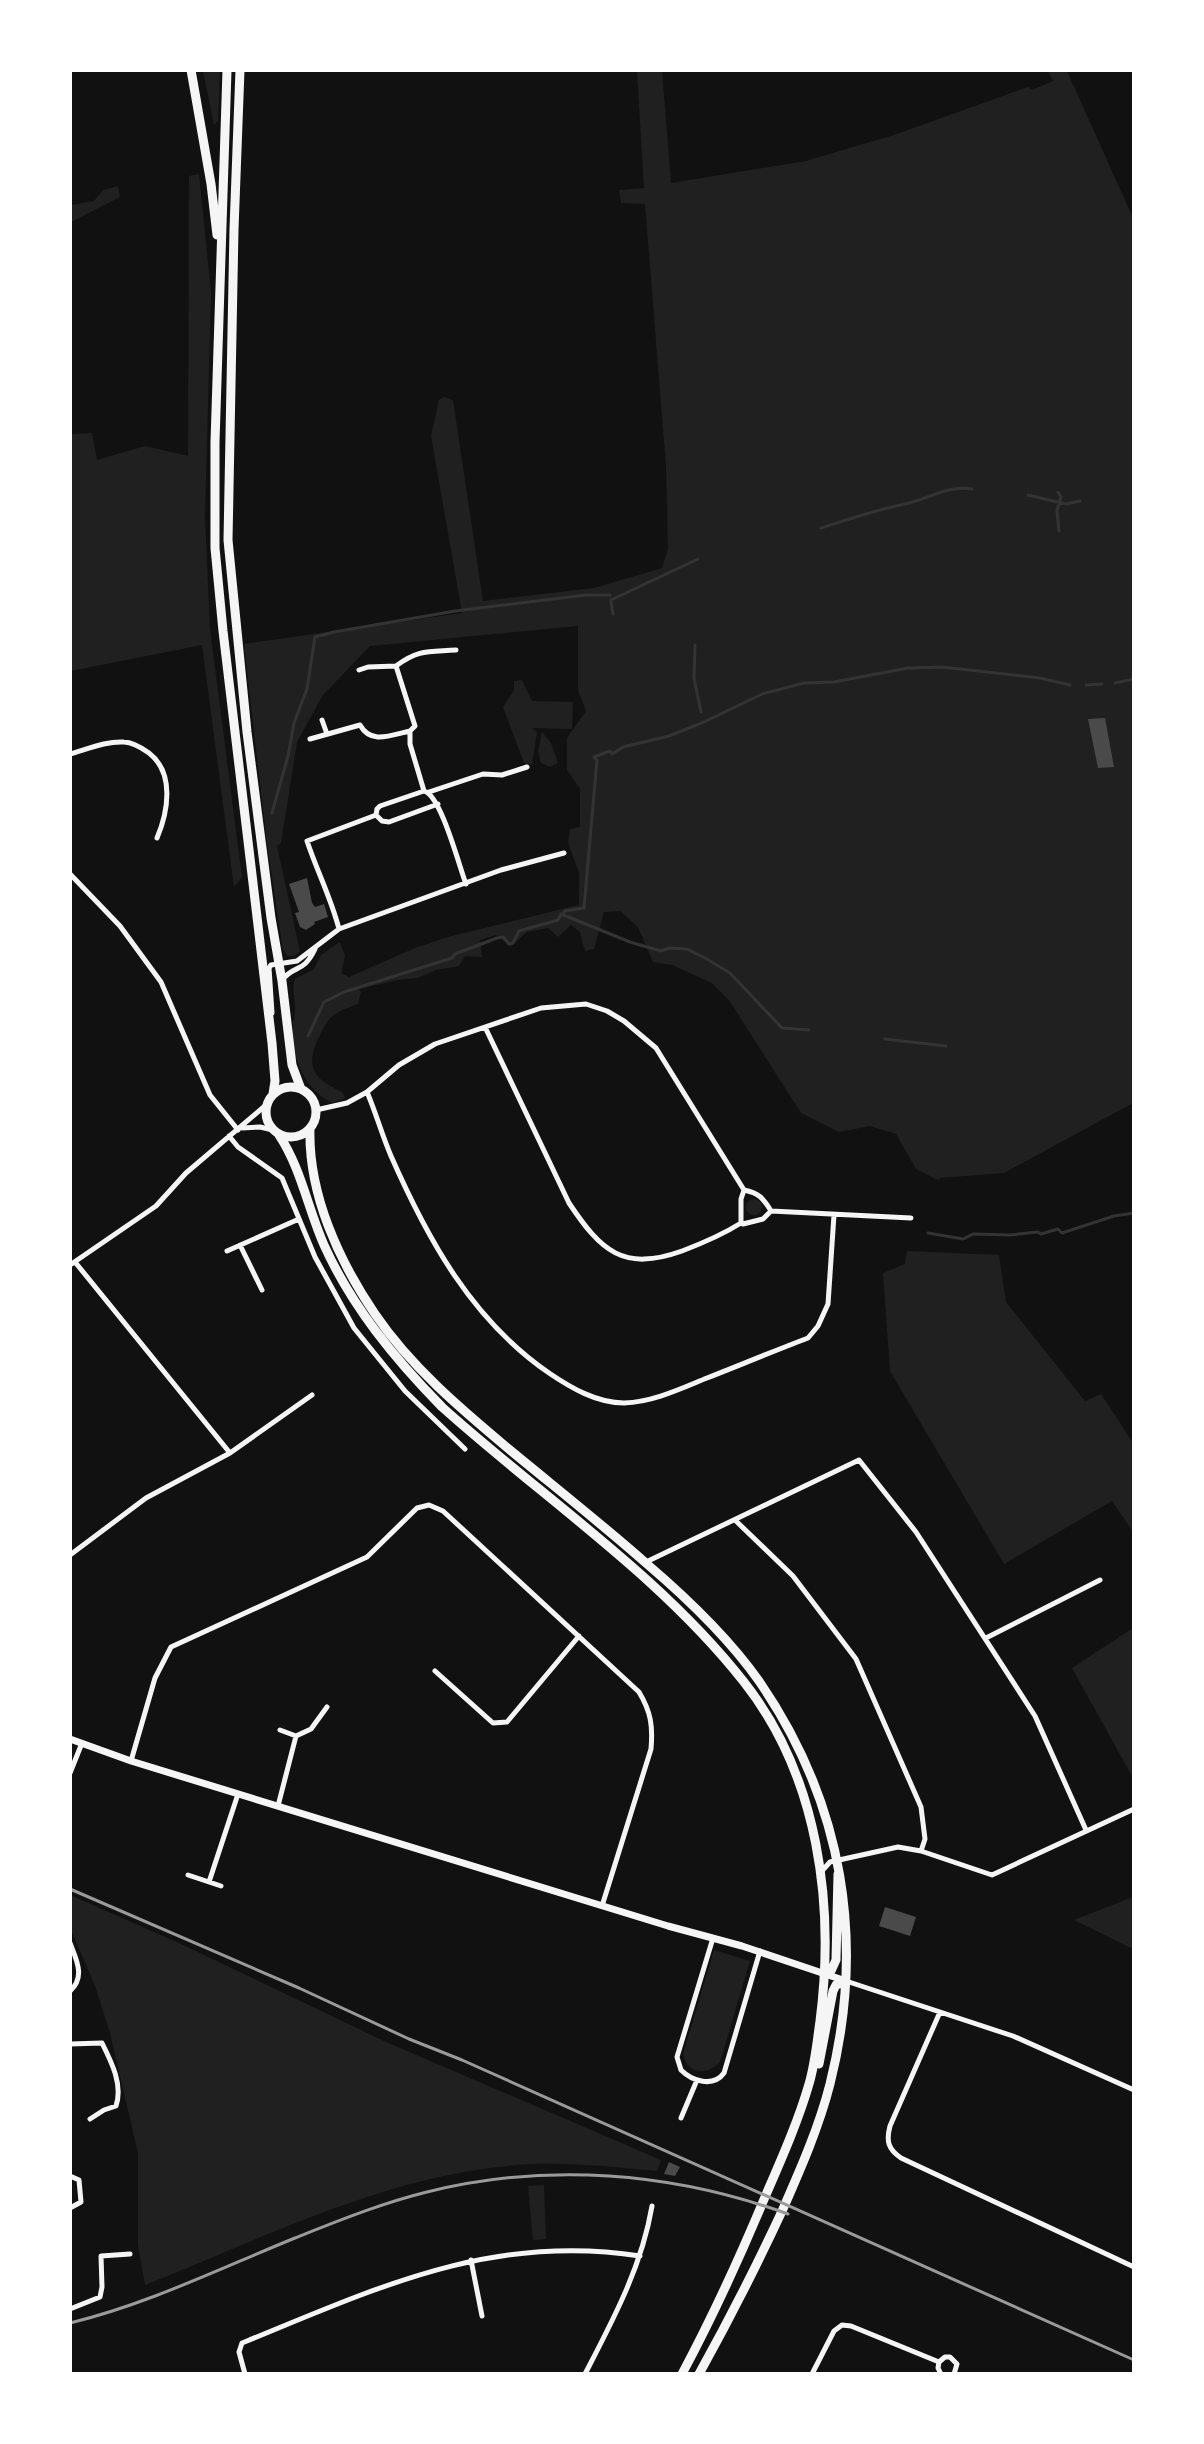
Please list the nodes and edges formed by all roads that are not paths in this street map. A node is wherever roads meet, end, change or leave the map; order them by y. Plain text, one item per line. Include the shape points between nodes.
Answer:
1 (191, 70) edge
2 (227, 70) edge
3 (240, 70) edge
4 (220, 267) junction
5 (456, 650) dead end
6 (396, 666) junction
7 (359, 670) dead end
8 (322, 720) dead end
9 (410, 731) junction
10 (327, 734) junction
11 (310, 740) dead end
12 (70, 754) edge
13 (526, 767) dead end
14 (427, 791) junction
15 (438, 804) junction
16 (376, 815) junction
17 (157, 838) dead end
18 (564, 853) dead end
19 (70, 874) edge
20 (466, 884) junction
21 (339, 929) junction
22 (316, 944) junction
23 (279, 963) junction
24 (282, 981) junction
25 (270, 1027) junction
26 (485, 1027) junction
27 (301, 1089) junction
28 (367, 1092) junction
29 (273, 1094) junction
30 (266, 1105) junction
31 (316, 1110) junction
32 (310, 1128) junction
33 (239, 1129) junction
34 (276, 1132) junction
35 (229, 1136) junction
36 (744, 1190) junction
37 (771, 1211) junction
38 (834, 1215) junction
39 (911, 1218) dead end
40 (299, 1219) junction
41 (741, 1223) junction
42 (240, 1245) junction
43 (227, 1251) dead end
44 (73, 1264) edge
45 (262, 1290) dead end
46 (312, 1395) dead end
47 (465, 1449) dead end
48 (230, 1453) junction
49 (736, 1521) junction
50 (70, 1555) edge
51 (646, 1562) junction
52 (1100, 1580) dead end
53 (579, 1636) junction
54 (986, 1638) junction
55 (435, 1671) dead end
56 (327, 1707) dead end
57 (280, 1730) dead end
58 (296, 1736) junction
59 (71, 1741) edge
60 (82, 1743) junction
61 (131, 1761) junction
62 (70, 1773) edge
63 (238, 1794) junction
64 (278, 1806) junction
65 (1134, 1809) edge
66 (1086, 1830) junction
67 (921, 1851) junction
68 (839, 1862) junction
69 (821, 1872) junction
70 (188, 1875) dead end
71 (209, 1882) junction
72 (221, 1886) dead end
73 (602, 1906) junction
74 (713, 1938) junction
75 (70, 1942) edge
76 (760, 1951) junction
77 (825, 1974) junction
78 (846, 1981) junction
79 (70, 1990) edge
80 (940, 2012) junction
81 (70, 2044) edge
82 (696, 2080) junction
83 (810, 2082) junction
84 (1134, 2090) edge
85 (681, 2118) dead end
86 (90, 2119) dead end
87 (70, 2176) edge
88 (652, 2206) dead end
89 (70, 2208) edge
90 (130, 2254) dead end
91 (640, 2256) junction
92 (471, 2260) junction
93 (1134, 2267) edge
94 (70, 2309) edge
95 (482, 2316) dead end
96 (939, 2362) junction
97 (245, 2373) edge
98 (585, 2373) edge
99 (681, 2373) edge
100 (699, 2373) edge
101 (812, 2373) edge
102 (942, 2373) edge
103 (954, 2373) edge

1 - 4 highway via 211,184
2 - 4 highway
3 - 23 highway via 228,540 247,732
4 - 25 highway via 215,548
5 - 6 street via 425,650
6 - 7 street
6 - 9 street via 415,726
8 - 10 street
9 - 10 street via 379,738 369,736 360,725
9 - 14 street via 410,744
10 - 11 street
12 - 17 street via 109,742 127,742 156,758 165,777 167,800
13 - 14 street via 502,775 483,774
14 - 15 street
14 - 16 street via 380,806
15 - 16 street via 389,822
15 - 20 street
16 - 21 street via 307,841 327,886
18 - 20 street
19 - 33 street via 120,927 161,982 210,1095
20 - 21 street
21 - 22 street
22 - 23 street via 297,961
22 - 24 street via 307,964
23 - 24 highway
23 - 25 street via 269,968
24 - 27 highway via 292,1065
25 - 29 highway
26 - 28 street via 416,1053
26 - 36 street via 553,1005 586,1004 624,1021 656,1048 667,1063
26 - 41 street via 569,1203 606,1248 622,1257 644,1261 720,1236
27 - 29 highway via 283,1088
27 - 31 highway via 309,1095
28 - 31 street
28 - 38 street via 420,1219 447,1266 479,1309 528,1358 581,1392 602,1399 622,1403 671,1393 808,1338 828,1304
29 - 30 highway
30 - 33 street
30 - 34 highway via 266,1117
31 - 32 highway
32 - 34 highway via 294,1137
32 - 51 highway via 309,1149 324,1212 343,1259 386,1330 420,1370 464,1410
33 - 34 street via 260,1127
33 - 35 street
34 - 69 highway via 292,1159 343,1282 375,1332 405,1368 480,1441 654,1587 699,1630 745,1683 790,1758 813,1827
35 - 40 street via 238,1147 282,1178
35 - 44 street via 186,1173 156,1206
36 - 37 street via 757,1192
36 - 41 street
37 - 38 street
37 - 41 street via 763,1219
38 - 39 street
40 - 42 street
40 - 47 street via 354,1328 405,1391
42 - 43 street
42 - 45 street
44 - 48 street
46 - 48 street
48 - 50 street via 146,1498
49 - 51 street
49 - 54 street via 859,1460 916,1532
49 - 67 street via 794,1576 856,1659 921,1807 925,1839
51 - 68 highway via 728,1642 778,1710 814,1786
52 - 54 street
53 - 55 street via 507,1722 494,1722
53 - 61 street via 443,1511 429,1505 417,1508 367,1557 171,1647 154,1678
53 - 73 street via 639,1692 649,1709 653,1728 651,1749
54 - 66 street via 1035,1716
56 - 58 street via 311,1729
57 - 58 street
58 - 64 street
59 - 60 street
60 - 61 street
60 - 62 street
61 - 63 street
63 - 64 street
63 - 71 street
64 - 73 street
65 - 66 street
66 - 67 street via 992,1875
67 - 68 street via 898,1847
68 - 69 street via 830,1862
68 - 77 highway via 836,1960
68 - 78 highway via 846,1910
69 - 77 highway
70 - 71 street
71 - 72 street
73 - 74 street
74 - 76 street
74 - 82 street via 677,2057 681,2070
75 - 79 street via 80,1971 77,1985
76 - 77 street
76 - 82 street via 724,2073 716,2080
77 - 78 street
77 - 83 highway
78 - 80 street
78 - 83 highway via 833,1991 825,2039
78 - 100 highway via 830,2086 798,2175 758,2264
80 - 84 street via 1013,2036
80 - 93 street via 890,2126 887,2138 891,2151
81 - 86 street via 102,2043 112,2064 119,2094 116,2106
82 - 85 street
83 - 99 highway via 740,2256
87 - 89 street via 79,2180 81,2202
88 - 91 street
90 - 94 street via 101,2256 100,2297
91 - 92 street via 574,2250
91 - 98 street
92 - 95 street
92 - 97 street via 381,2286 242,2343 238,2352
96 - 101 street via 842,2325 834,2331
96 - 102 street
96 - 103 street via 945,2357 953,2358 957,2364

